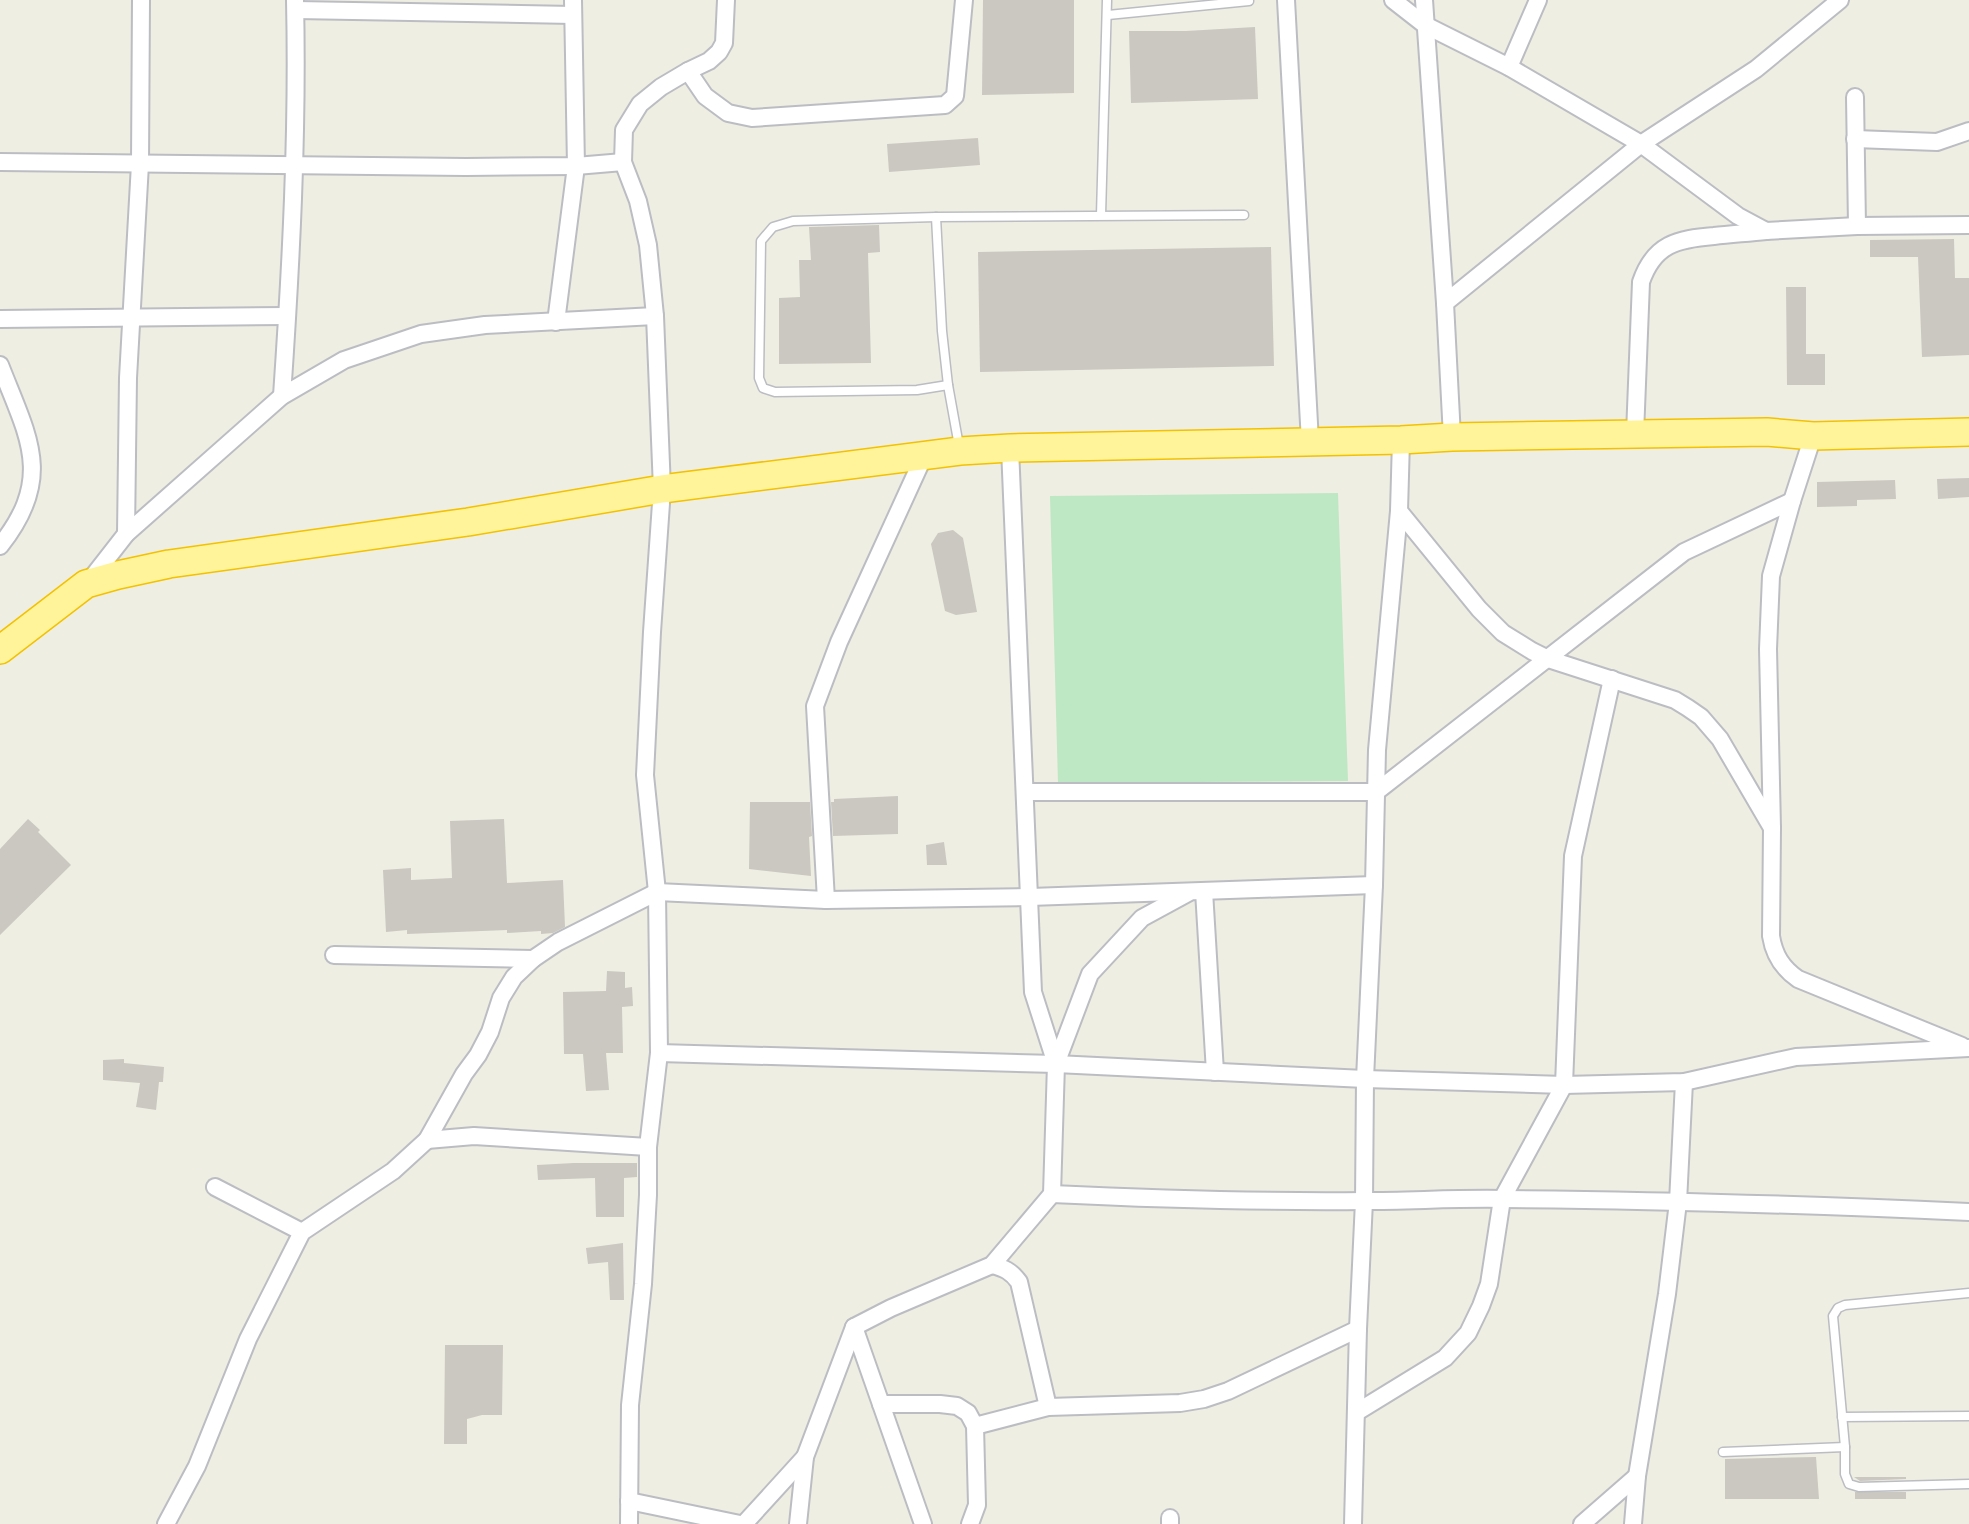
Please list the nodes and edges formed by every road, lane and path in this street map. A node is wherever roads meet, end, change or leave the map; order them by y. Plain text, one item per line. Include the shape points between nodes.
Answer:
1 (141, 0) edge
2 (726, 0) edge
3 (964, 0) edge
4 (1107, 0) edge
5 (1286, 0) edge
6 (1393, 0) edge
7 (1424, 0) edge
8 (1538, 0) edge
9 (1249, 1) edge
10 (1835, 1) edge
11 (296, 5) edge
12 (419, 6) edge
13 (573, 8) edge
14 (1108, 15) junction
15 (1425, 25) junction
16 (1509, 67) junction
17 (688, 71) junction
18 (1855, 97) dead end
19 (1969, 131) edge
20 (1855, 139) junction
21 (1641, 144) junction
22 (0, 162) edge
23 (623, 162) junction
24 (140, 164) junction
25 (294, 166) junction
26 (576, 166) junction
27 (1101, 215) junction
28 (1244, 215) dead end
29 (936, 217) junction
30 (1969, 225) edge
31 (1857, 226) junction
32 (1766, 231) junction
33 (1445, 303) junction
34 (287, 316) junction
35 (655, 316) junction
36 (132, 318) junction
37 (0, 319) edge
38 (556, 322) junction
39 (0, 365) edge
40 (948, 385) junction
41 (282, 396) junction
42 (1969, 432) edge
43 (1635, 435) junction
44 (1813, 436) junction
45 (1452, 437) junction
46 (1401, 440) junction
47 (1310, 442) junction
48 (1010, 448) junction
49 (960, 451) junction
50 (924, 456) junction
51 (662, 489) junction
52 (1792, 501) junction
53 (1399, 510) junction
54 (126, 534) junction
55 (0, 546) edge
56 (86, 585) junction
57 (0, 650) edge
58 (1548, 659) junction
59 (1612, 679) junction
60 (1025, 792) junction
61 (1376, 792) junction
62 (1772, 828) junction
63 (1374, 885) junction
64 (1197, 891) junction
65 (657, 892) junction
66 (1030, 897) junction
67 (826, 900) junction
68 (334, 955) dead end
69 (533, 959) junction
70 (1968, 1048) edge
71 (659, 1053) junction
72 (1056, 1064) junction
73 (1215, 1072) junction
74 (1365, 1079) junction
75 (1684, 1082) junction
76 (1564, 1085) junction
77 (427, 1140) junction
78 (648, 1147) junction
79 (215, 1187) dead end
80 (1052, 1194) junction
81 (1502, 1199) junction
82 (1364, 1201) junction
83 (1678, 1202) junction
84 (1969, 1212) edge
85 (302, 1232) junction
86 (992, 1265) junction
87 (1969, 1293) edge
88 (854, 1327) junction
89 (1358, 1329) junction
90 (881, 1404) junction
91 (1048, 1407) junction
92 (1357, 1412) junction
93 (1969, 1416) edge
94 (1842, 1417) junction
95 (975, 1426) junction
96 (1845, 1447) junction
97 (1723, 1452) dead end
98 (805, 1457) junction
99 (1637, 1476) junction
100 (1969, 1484) edge
101 (629, 1501) junction
102 (166, 1524) edge
103 (629, 1524) edge
104 (742, 1524) edge
105 (798, 1524) edge
106 (923, 1524) edge
107 (970, 1524) edge
108 (1353, 1524) edge
109 (1582, 1524) edge
110 (1633, 1524) edge

1 - 24 street
2 - 17 street via 724,43 709,61
3 - 17 street via 955,96 945,105 752,118 728,114 705,96
4 - 14 lane
5 - 47 street
6 - 15 street
7 - 15 street
8 - 16 street
9 - 14 lane
10 - 21 street via 1756,69
11 - 12 street
11 - 25 street
12 - 13 street
13 - 26 street
14 - 27 lane
15 - 16 street
15 - 33 street
16 - 21 street
17 - 23 street via 639,104 624,130
18 - 20 street
19 - 20 street via 1929,142
20 - 31 street
21 - 32 street via 1737,216
21 - 33 street
22 - 24 street
23 - 26 street
23 - 35 street via 638,201 648,245
24 - 25 street
24 - 36 street
25 - 26 street
25 - 34 street
26 - 38 street
27 - 28 lane
27 - 29 lane
29 - 40 lane
29 - 40 lane via 793,221 773,227 761,241 759,378 763,388 775,392 917,390
30 - 31 street
31 - 32 street
32 - 43 street via 1679,240 1654,256 1646,268 1641,282
33 - 45 street
34 - 36 street
34 - 41 street
35 - 38 street
35 - 51 street
36 - 37 street
36 - 54 street
38 - 41 street via 484,325 421,334 344,360
39 - 55 street via 26,430 32,456 32,483 25,509
40 - 49 lane
41 - 54 street
42 - 44 highway
43 - 44 highway via 1767,432
43 - 45 highway
44 - 52 street
45 - 46 highway
46 - 47 highway
46 - 53 street
47 - 48 highway
48 - 49 highway
48 - 60 street
49 - 50 highway
50 - 51 highway
50 - 67 street via 839,642 815,706
51 - 56 highway via 468,522 169,564
51 - 65 street via 645,775
52 - 58 street via 1684,552
52 - 62 street via 1771,576 1768,649
53 - 58 street via 1491,621 1517,643
53 - 61 street
54 - 56 street
56 - 57 highway
58 - 59 street
58 - 61 street
59 - 62 street via 1675,700 1701,717 1720,740
59 - 76 street via 1573,856
60 - 61 street
60 - 66 street
61 - 63 street
62 - 70 street via 1771,936 1782,965 1798,980
63 - 64 street
63 - 74 street
64 - 66 street
64 - 72 street via 1142,918 1090,974
64 - 73 street
65 - 67 street
65 - 69 street via 558,942
65 - 71 street
66 - 67 street
66 - 72 street via 1033,992
68 - 69 street
69 - 77 street via 514,977 501,998 478,1055
70 - 75 street via 1796,1057
71 - 72 street
71 - 78 street
72 - 73 street
72 - 80 street
73 - 74 street
74 - 76 street
74 - 82 street
75 - 76 street
75 - 83 street
76 - 81 street
77 - 78 street via 474,1136
77 - 85 street via 393,1170
78 - 101 street via 643,1284 630,1405
79 - 85 street
80 - 82 street
80 - 86 street
81 - 82 street
81 - 83 street
81 - 92 street via 1489,1284 1468,1333 1445,1358
82 - 89 street
83 - 84 street
83 - 99 street
85 - 102 street via 248,1339 197,1466
86 - 88 street
86 - 91 street via 1012,1273 1022,1290
87 - 94 lane via 1838,1308 1833,1316
88 - 90 street
88 - 98 street
89 - 91 street via 1204,1399
89 - 92 street
90 - 95 street via 957,1406 968,1413
90 - 106 street
91 - 95 street
92 - 108 street
93 - 94 lane
94 - 96 lane
95 - 107 street via 977,1505
96 - 97 lane
96 - 100 lane via 1849,1484
98 - 104 street
98 - 105 street
99 - 109 street
99 - 110 street
101 - 103 street
101 - 104 street

